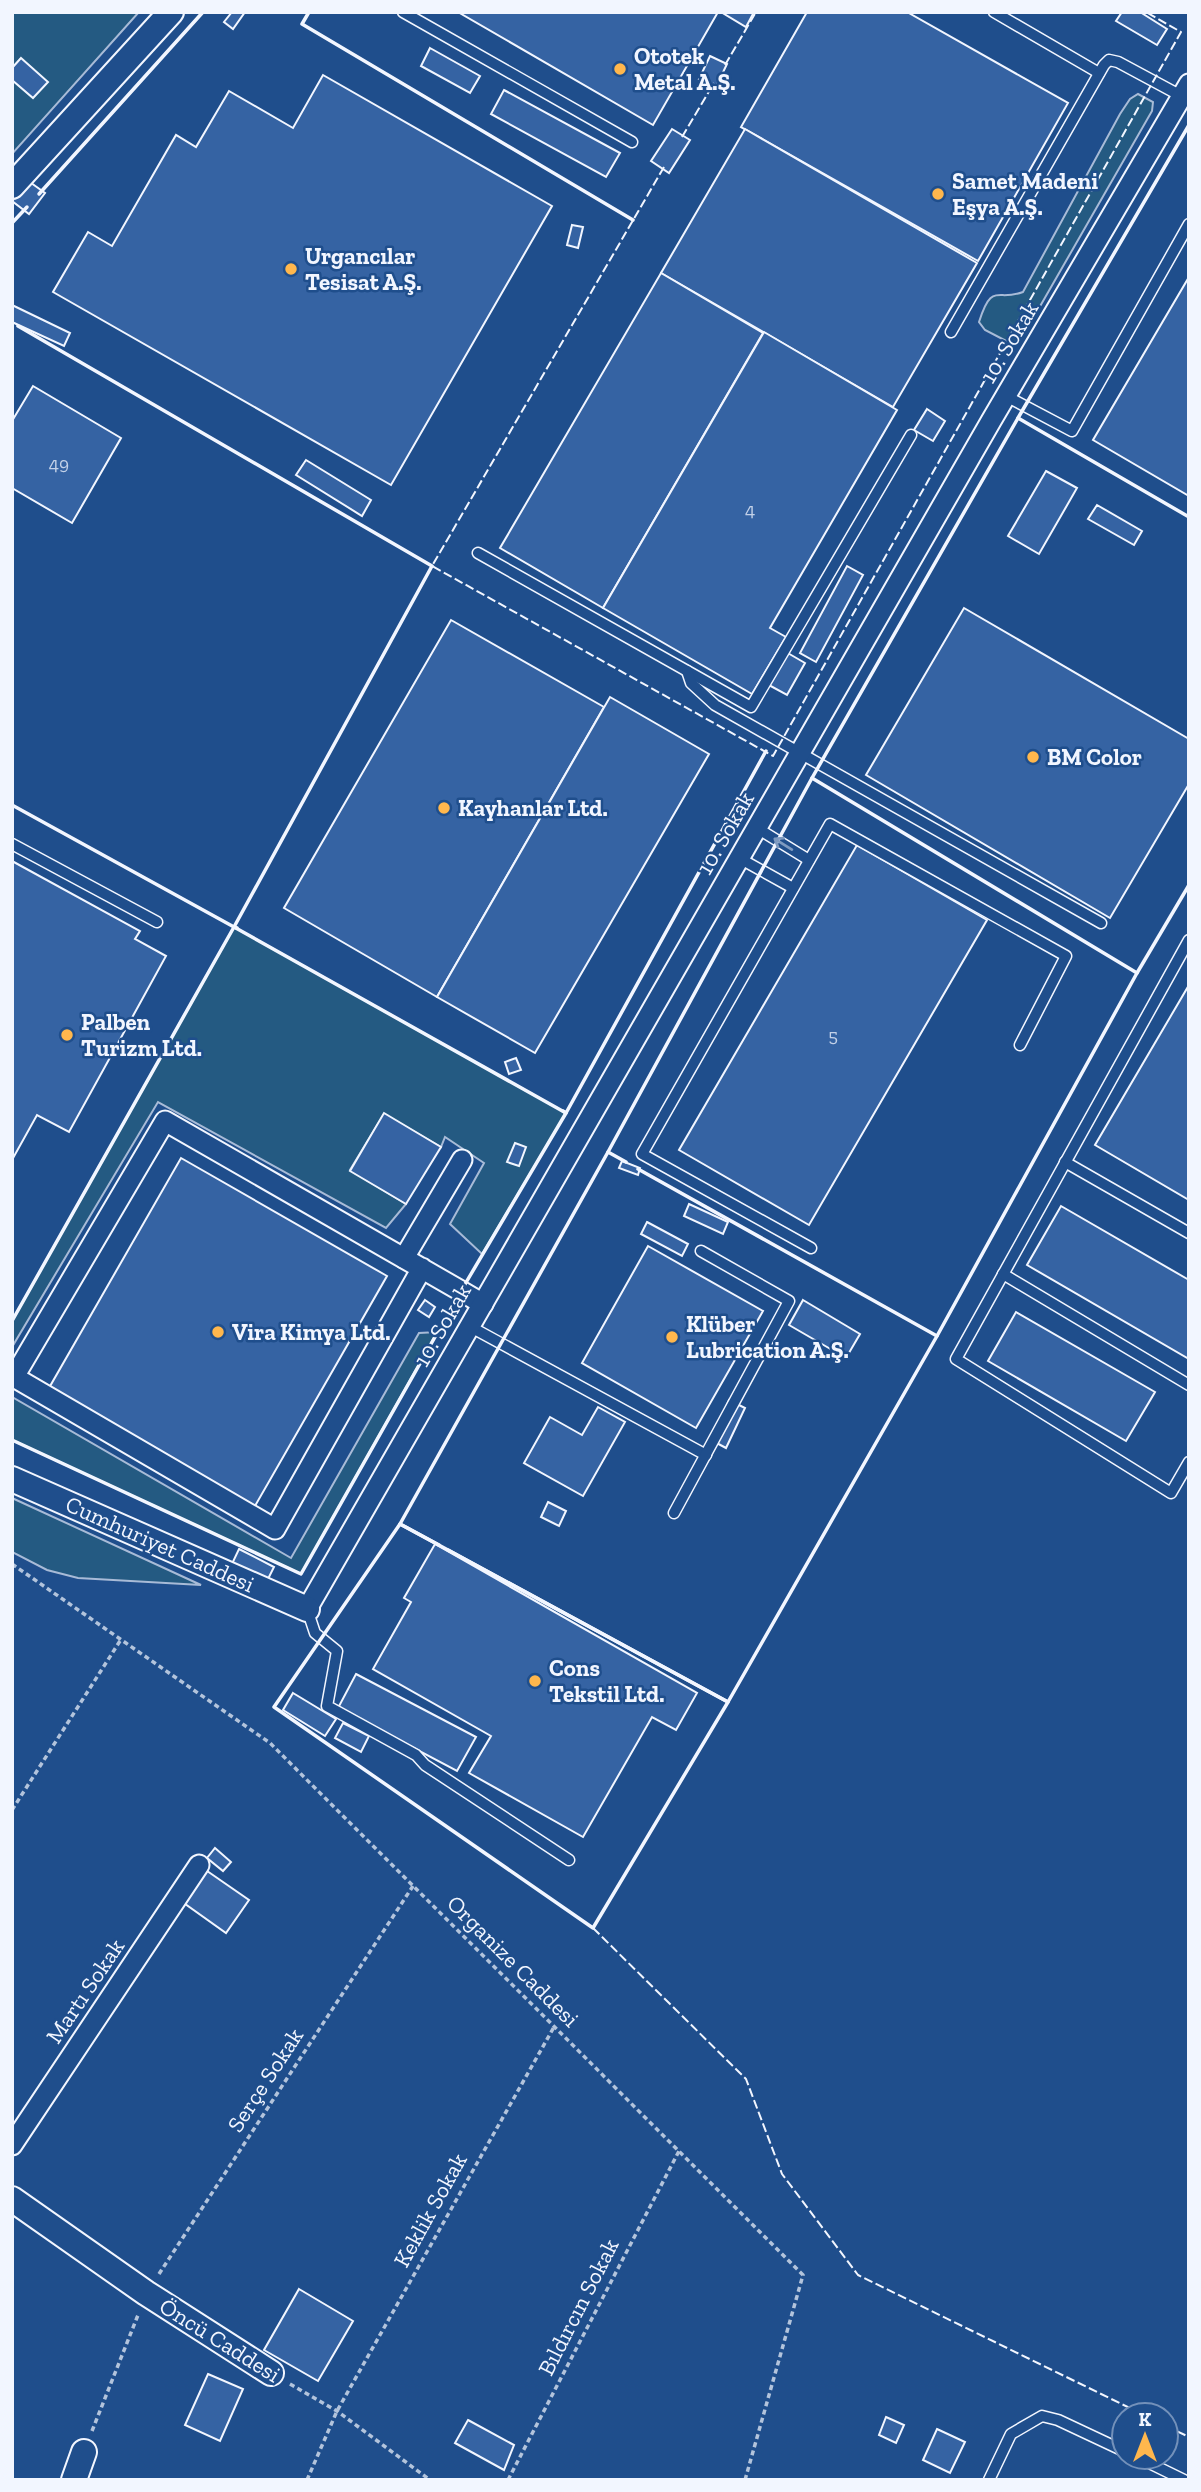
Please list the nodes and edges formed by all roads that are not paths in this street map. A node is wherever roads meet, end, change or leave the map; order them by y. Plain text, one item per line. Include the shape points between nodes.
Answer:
1 (171, 12) edge
2 (403, 12) edge
3 (994, 12) edge
4 (1099, 73) junction
5 (1186, 93) edge
6 (632, 142) dead end
7 (12, 186) edge
8 (1189, 224) edge
9 (951, 332) dead end
10 (1006, 396) junction
11 (911, 435) dead end
12 (478, 553) dead end
13 (687, 671) junction
14 (799, 753) junction
15 (757, 828) junction
16 (12, 844) edge
17 (739, 858) junction
18 (809, 860) junction
19 (793, 888) junction
20 (156, 922) dead end
21 (1101, 923) dead end
22 (1189, 940) edge
23 (1020, 1045) dead end
24 (462, 1160) dead end
25 (1065, 1162) junction
26 (1189, 1233) edge
27 (811, 1248) dead end
28 (701, 1251) dead end
29 (404, 1258) junction
30 (422, 1268) junction
31 (1003, 1274) junction
32 (483, 1304) junction
33 (469, 1326) junction
34 (1189, 1385) edge
35 (706, 1455) junction
36 (1189, 1462) edge
37 (12, 1479) edge
38 (674, 1513) dead end
39 (307, 1609) junction
40 (569, 1860) dead end
41 (200, 1865) dead end
42 (12, 2145) edge
43 (12, 2199) edge
44 (271, 2373) road end
45 (1110, 2444) edge
46 (84, 2452) road end
47 (1166, 2471) edge
48 (74, 2480) edge
49 (989, 2480) edge
50 (1184, 2480) edge

1 - 7 street
2 - 6 lane
3 - 4 lane
4 - 5 lane via 1109,60 1118,62
4 - 9 lane
5 - 10 street, 10. Sokak
8 - 10 lane via 1072,431
10 - 14 street, 10. Sokak
11 - 13 lane via 751,707
12 - 13 lane
13 - 14 lane via 691,683 716,705
14 - 15 street, 10. Sokak
14 - 21 lane
15 - 17 street, 10. Sokak
18 -> 15 lane
16 - 20 lane
17 - 19 lane
17 - 32 street, 10. Sokak
18 - 19 lane
18 - 23 lane via 830,824 1066,956
19 - 27 lane via 642,1154
22 - 25 lane
24 - 29 street
25 - 26 lane
25 - 31 lane
28 - 35 lane via 789,1301
29 - 30 street
29 - 30 street via 165,1121 15,1377 275,1529
30 - 32 street
31 - 34 lane
31 - 36 lane via 956,1359 1171,1493
32 - 33 street, 10. Sokak
33 - 35 lane
33 - 39 street, 10. Sokak
35 - 38 lane
37 - 39 street, Cumhuriyet Caddesi
39 - 40 lane via 315,1633 337,1651 327,1706 416,1755
41 - 42 street, Martı Sokak
43 - 44 street, Öncü Caddesi
45 - 49 lane via 1042,2416 1011,2434
46 - 48 street
47 - 50 lane

